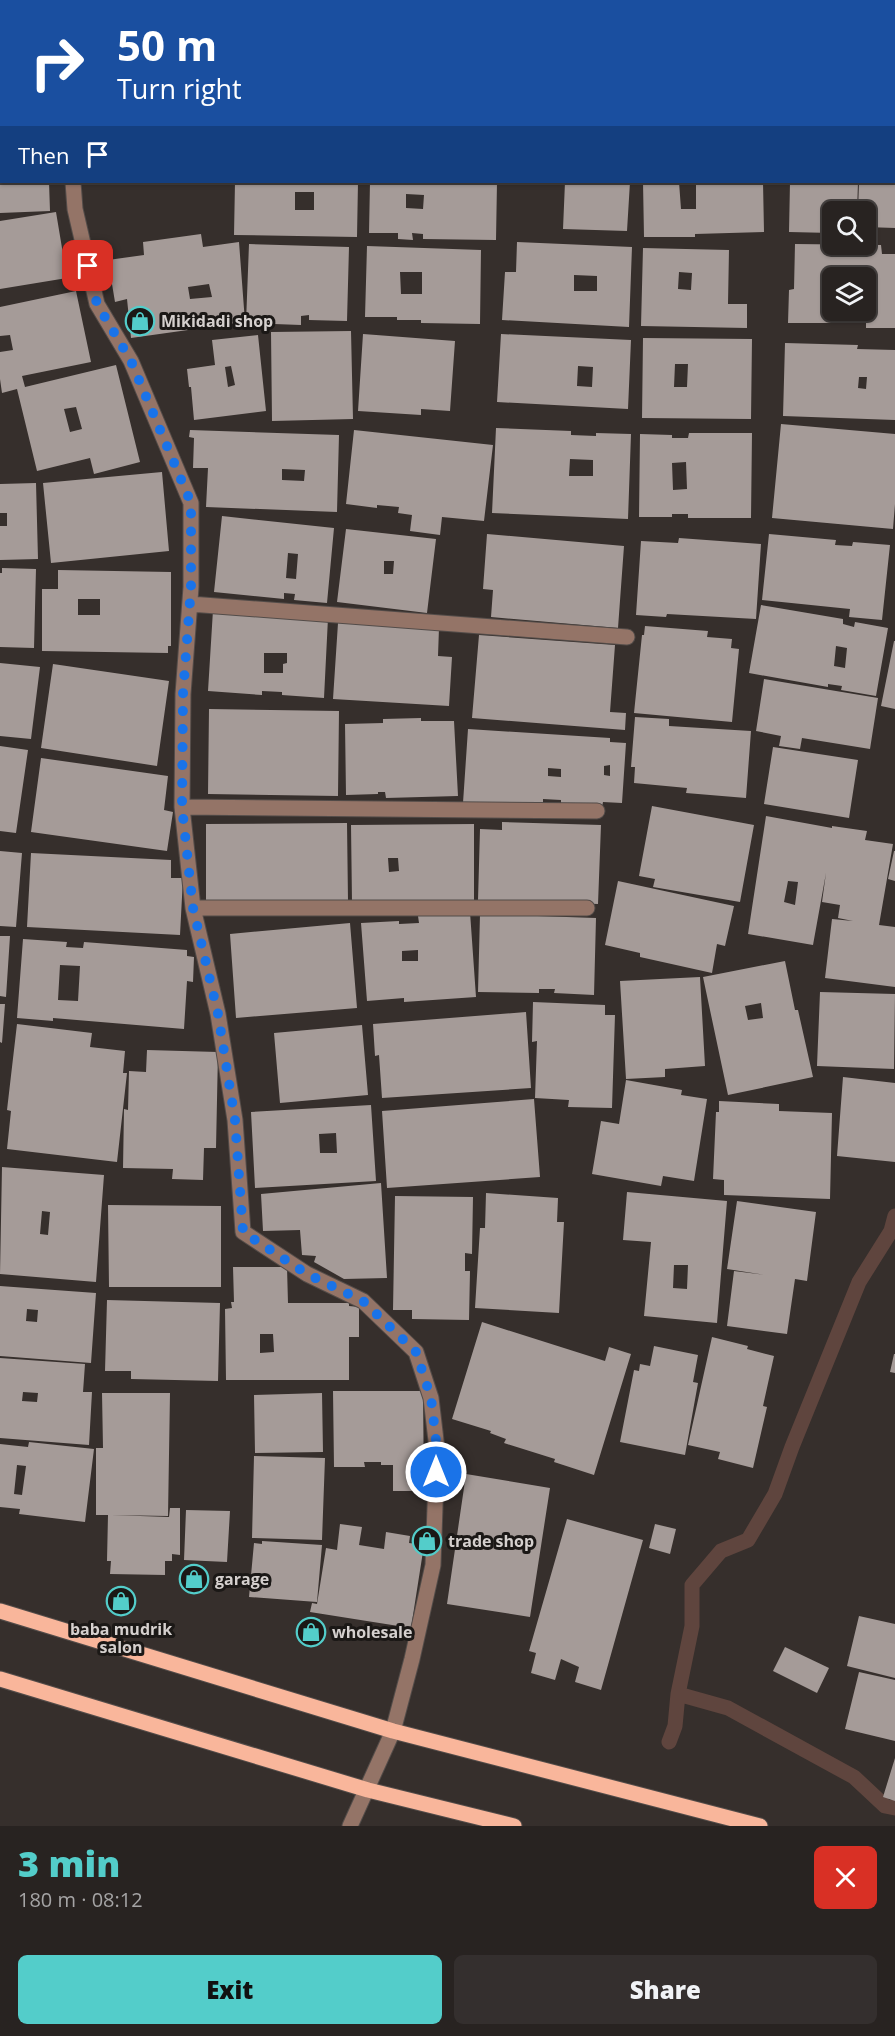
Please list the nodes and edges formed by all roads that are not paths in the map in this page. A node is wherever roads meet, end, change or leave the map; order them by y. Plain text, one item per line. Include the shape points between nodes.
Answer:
1 (73, 183) edge
2 (190, 604) junction
3 (627, 637) dead end
4 (182, 807) junction
5 (597, 811) dead end
6 (193, 908) junction
7 (587, 908) dead end
8 (0, 1611) edge
9 (0, 1680) edge
10 (393, 1731) junction
11 (368, 1790) junction
12 (350, 1826) edge
13 (514, 1826) edge
14 (760, 1826) edge

1 - 2 street via 75,209 97,304 131,361 191,503
2 - 3 street
2 - 4 street via 183,694
4 - 5 street
4 - 6 street
6 - 7 street
6 - 10 street via 218,1014 235,1120 243,1232 307,1274 363,1301 416,1352 431,1398 437,1449 433,1565
8 - 10 main road
9 - 11 main road
10 - 11 street
10 - 14 main road
11 - 12 street
11 - 13 main road

